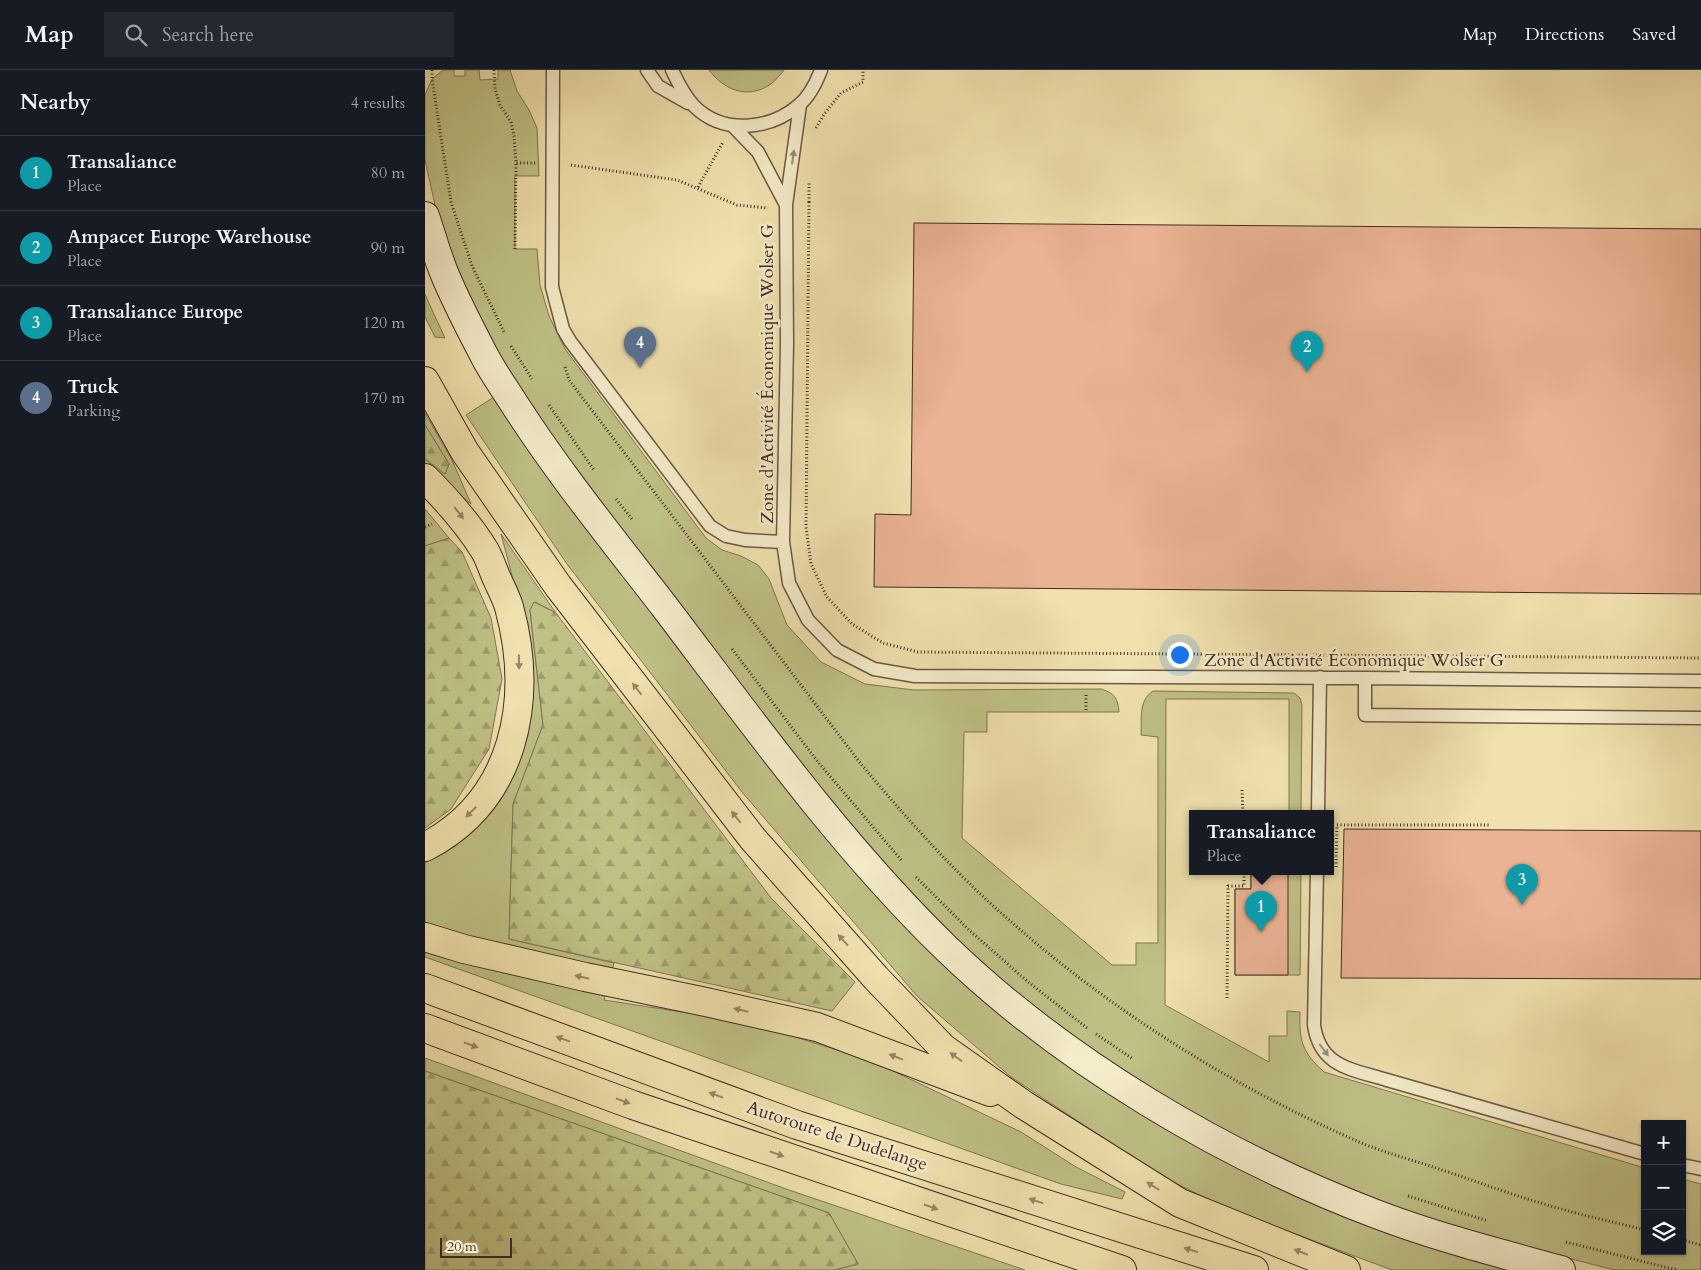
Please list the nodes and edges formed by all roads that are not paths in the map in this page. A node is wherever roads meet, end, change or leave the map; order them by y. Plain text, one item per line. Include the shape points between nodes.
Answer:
1 (553, 70) edge
2 (647, 70) edge
3 (672, 70) edge
4 (821, 70) edge
5 (800, 105) junction
6 (695, 107) junction
7 (732, 125) junction
8 (786, 205) junction
9 (425, 216) edge
10 (425, 381) edge
11 (425, 478) edge
12 (783, 542) junction
13 (1320, 678) junction
14 (1365, 678) junction
15 (1701, 681) edge
16 (1701, 718) edge
17 (1318, 810) edge
18 (425, 847) edge
19 (1317, 875) edge
20 (425, 937) edge
21 (425, 988) edge
22 (425, 1028) edge
23 (1024, 1105) junction
24 (1641, 1153) edge
25 (1686, 1166) edge
26 (1701, 1169) edge
27 (1122, 1270) edge
28 (1254, 1270) edge
29 (1346, 1270) edge
30 (1561, 1270) edge

1 - 12 lane, Zone d'Activité Économique Wolser G via 552,287 563,329 710,526 726,536
2 - 6 lane, Zone d'Activité Économique Wolser G via 658,86
3 - 6 lane, Zone d'Activité Économique Wolser G via 681,90
4 - 5 lane, Zone d'Activité Économique Wolser G via 813,89
5 - 7 lane, Zone d'Activité Économique Wolser G via 780,119 757,126
8 -> 5 lane, Zone d'Activité Économique Wolser G
6 - 7 lane, Zone d'Activité Économique Wolser G
7 - 8 lane, Zone d'Activité Économique Wolser G via 758,152
8 - 12 lane, Zone d'Activité Économique Wolser G
9 - 30 main road via 444,272 486,360 539,442 797,781 874,872 947,948 1010,1004 1076,1054 1213,1139 1290,1179 1380,1215
23 -> 10 highway via 943,1048 876,978 753,838 558,586 465,452
11 -> 18 highway via 457,511 485,552 508,605 519,653 519,699 511,746 495,781 475,810
12 - 13 lane, Zone d'Activité Économique Wolser G via 789,583 808,620 837,650 874,669 915,676
13 - 14 lane, Zone d'Activité Économique Wolser G
13 - 17 lane
14 - 15 lane, Zone d'Activité Économique Wolser G
14 - 16 lane via 1365,715
19 -> 24 lane via 1314,1024 1316,1038 1333,1061
23 -> 20 highway via 817,1027 566,973
28 -> 21 highway, Autoroute de Dudelange via 797,1125
22 -> 27 highway, Autoroute de Dudelange via 633,1105
29 -> 23 highway via 1180,1203
25 - 26 lane

